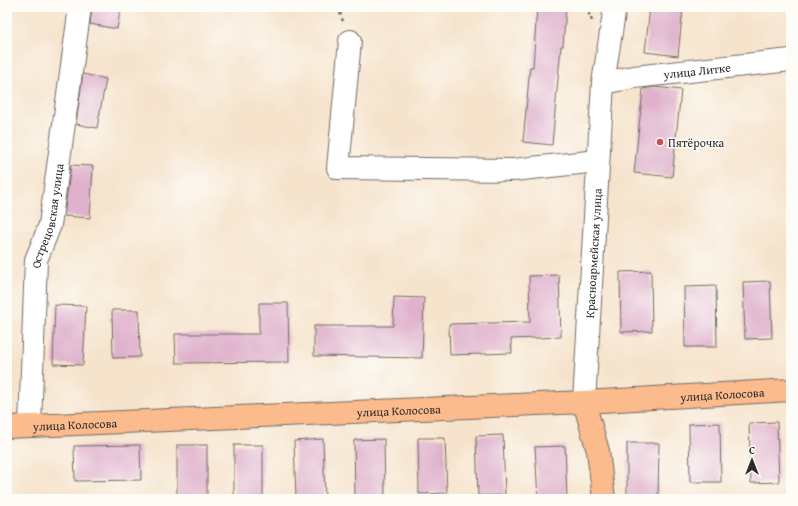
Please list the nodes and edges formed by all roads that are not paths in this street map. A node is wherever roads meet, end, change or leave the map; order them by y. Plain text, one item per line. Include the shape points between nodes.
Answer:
1 (80, 7) edge
2 (614, 7) edge
3 (350, 41) dead end
4 (791, 60) edge
5 (603, 83) junction
6 (598, 161) junction
7 (791, 390) edge
8 (584, 402) junction
9 (30, 426) junction
10 (7, 427) edge
11 (604, 499) edge

1 - 9 street, Острецовская улица via 50,225 36,260
2 - 5 street, Красноармейская улица
3 - 6 street via 338,168 513,170
4 - 5 street, улица Литке via 634,77
5 - 6 street, Красноармейская улица
6 - 8 street, Красноармейская улица
7 - 8 main road, улица Колосова
8 - 9 main road, улица Колосова
8 - 11 main road, Красноармейская улица via 598,451
9 - 10 main road, улица Колосова

